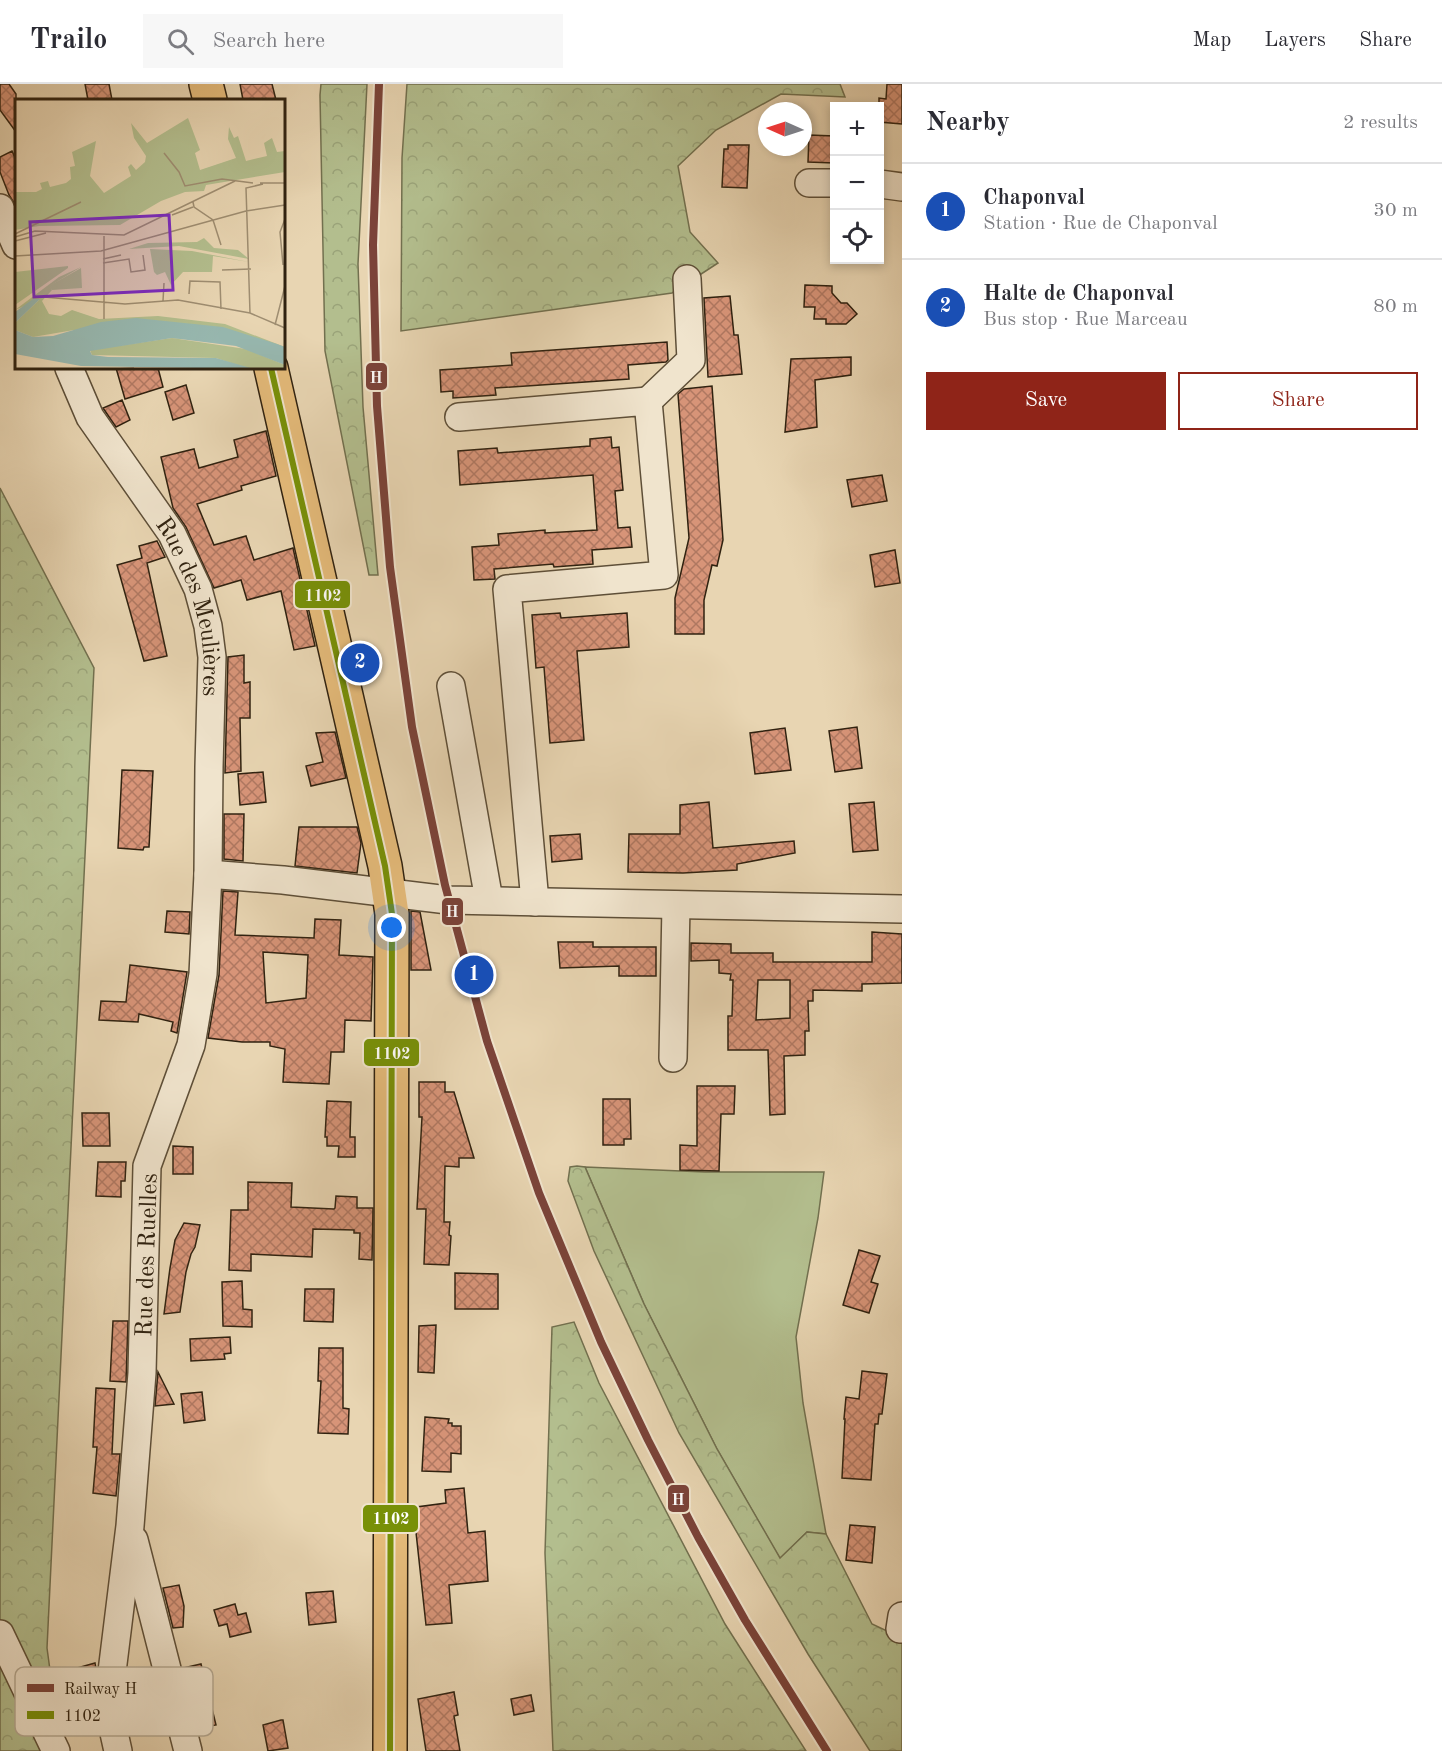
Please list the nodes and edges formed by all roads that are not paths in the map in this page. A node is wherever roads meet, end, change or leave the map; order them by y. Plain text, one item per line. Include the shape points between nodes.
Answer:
1 (206, 84) edge
2 (210, 99) edge
3 (884, 185) edge
4 (902, 187) edge
5 (0, 208) edge
6 (15, 243) edge
7 (687, 279) dead end
8 (69, 369) edge
9 (271, 369) edge
10 (648, 401) junction
11 (459, 417) dead end
12 (451, 686) dead end
13 (208, 874) junction
14 (388, 893) junction
15 (489, 900) junction
16 (535, 902) junction
17 (676, 904) junction
18 (902, 909) edge
19 (673, 1058) dead end
20 (130, 1526) junction
21 (0, 1634) edge
22 (16, 1667) edge
23 (113, 1667) edge
24 (166, 1667) edge
25 (49, 1736) edge
26 (115, 1736) edge
27 (184, 1736) edge
28 (56, 1751) edge
29 (118, 1751) edge
30 (188, 1751) edge
31 (390, 1751) edge

1 - 2 main road
3 - 4 street
5 - 6 street
7 - 10 street via 691,360
8 - 13 street, Rue des Meulières via 90,417 172,534 198,589 212,657
9 - 14 main road via 380,843
10 - 11 street
10 - 16 street via 664,575 507,590
12 - 15 street
13 - 14 street
13 - 20 street, Rue des Ruelles via 203,974 191,1045 147,1166 142,1373
14 - 15 street
14 - 31 main road via 392,914
15 - 16 street
16 - 17 street
17 - 18 street
17 - 19 street
20 - 23 street, Rue des Ruelles
20 - 24 street
21 - 22 street
25 - 28 street
26 - 29 street, Rue des Ruelles
27 - 30 street

